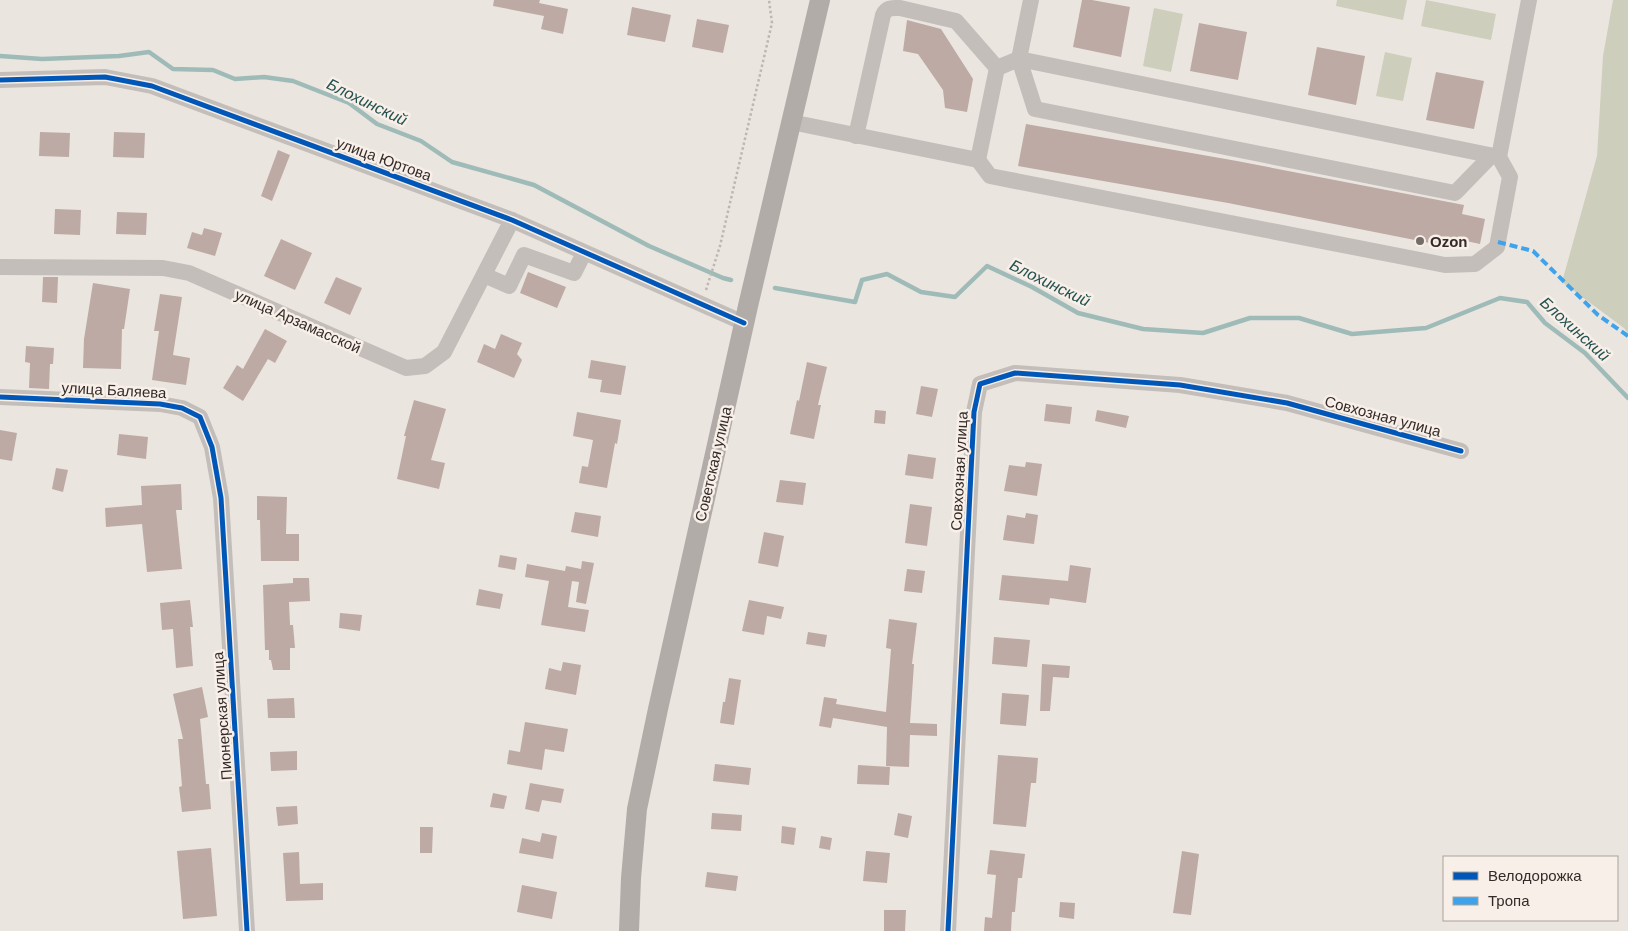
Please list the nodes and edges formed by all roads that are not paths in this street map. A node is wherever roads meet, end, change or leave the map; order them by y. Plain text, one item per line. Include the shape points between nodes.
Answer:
1 (820, 0) edge
2 (1032, 0) edge
3 (1529, 0) edge
4 (1019, 59) junction
5 (997, 68) junction
6 (0, 80) edge
7 (791, 122) junction
8 (856, 136) junction
9 (1495, 156) junction
10 (978, 160) junction
11 (512, 220) junction
12 (584, 253) junction
13 (0, 267) edge
14 (484, 274) junction
15 (744, 323) junction
16 (0, 397) edge
17 (1461, 451) dead end
18 (221, 498) joint
19 (247, 931) edge
20 (629, 931) edge
21 (948, 931) edge

1 - 7 main road, Советская улица
2 - 4 street
3 - 9 street
4 - 5 street
4 - 9 street
4 - 9 street via 1035,109 1455,193
5 - 8 street via 956,21 900,8 886,9
5 - 10 street
6 - 11 street, улица Юртова via 105,77 152,86
7 - 8 street
7 - 15 main road, Советская улица
8 - 10 street
9 - 10 street via 1510,177 1497,247 1476,264 1445,265 990,176
11 - 12 street, улица Юртова
11 - 14 street, улица Арзамасской
12 - 14 street via 574,273 524,254 510,286
12 - 15 street, улица Юртова
13 - 14 street, улица Арзамасской via 163,268 189,273 406,368 425,366 444,352
15 - 20 main road, Советская улица via 637,809
16 - 18 street, улица Баляева via 160,404 200,416 212,447
17 - 21 street, Совхозная улица via 1287,403 1180,385 1015,373 980,384 974,412
18 - 19 street, Пионерская улица

